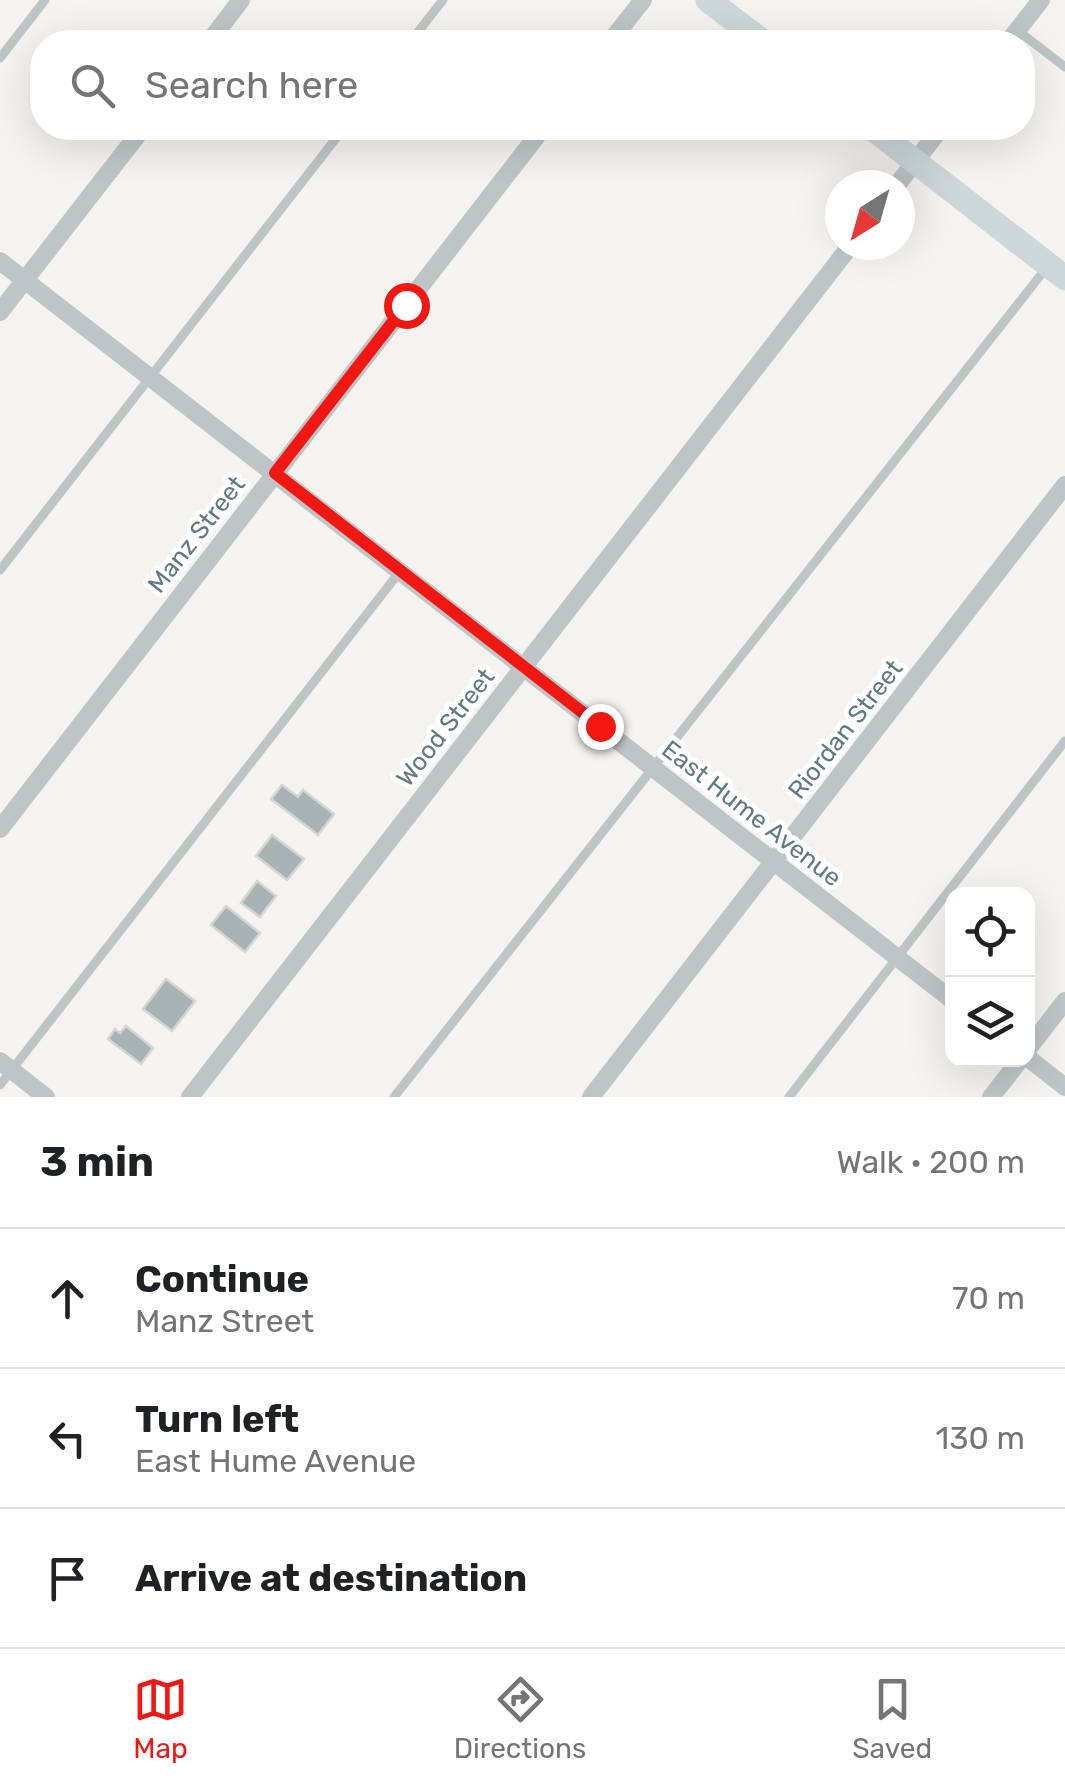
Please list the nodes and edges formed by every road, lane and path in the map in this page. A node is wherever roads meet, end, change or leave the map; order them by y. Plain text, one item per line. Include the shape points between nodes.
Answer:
1 (45, 0) edge
2 (242, 0) edge
3 (444, 0) edge
4 (642, 0) edge
5 (708, 0) edge
6 (1041, 0) edge
7 (218, 30) edge
8 (420, 30) edge
9 (619, 30) edge
10 (747, 30) edge
11 (1017, 30) edge
12 (1035, 49) edge
13 (0, 58) edge
14 (1065, 66) edge
15 (134, 140) edge
16 (335, 140) edge
17 (535, 140) edge
18 (888, 140) edge
19 (932, 140) edge
20 (915, 161) junction
21 (909, 170) edge
22 (839, 260) edge
23 (0, 261) edge
24 (1057, 271) edge
25 (25, 280) junction
26 (0, 312) edge
27 (150, 377) junction
28 (275, 473) junction
29 (1065, 485) edge
30 (0, 570) edge
31 (401, 570) junction
32 (524, 666) junction
33 (1065, 741) edge
34 (651, 766) junction
35 (0, 829) edge
36 (774, 862) junction
37 (897, 957) junction
38 (945, 995) edge
39 (1065, 1001) edge
40 (1035, 1040) edge
41 (1035, 1063) edge
42 (1014, 1067) edge
43 (4, 1072) edge
44 (1065, 1087) edge
45 (46, 1097) edge
46 (190, 1097) edge
47 (394, 1097) edge
48 (590, 1097) edge
49 (789, 1097) edge
50 (990, 1097) edge

1 - 13 lane
2 - 7 street
3 - 8 lane
4 - 9 street
5 - 10 main road
6 - 11 street
12 - 14 lane
15 - 25 street
16 - 27 lane
17 - 28 street, Manz Street
18 - 20 main road
19 - 20 street
20 - 21 street
20 - 24 main road
22 - 32 street, Wood Street
23 - 25 street, East Hume Avenue
24 - 34 lane
25 - 26 street
25 - 27 street, East Hume Avenue
27 - 28 street, East Hume Avenue
27 - 30 lane
28 - 31 street, East Hume Avenue
28 - 35 street, Manz Street
29 - 36 street, Riordan Street
31 - 32 street, East Hume Avenue
31 - 43 lane
32 - 34 street, East Hume Avenue
32 - 46 street, Wood Street
33 - 37 lane
34 - 36 street, East Hume Avenue
34 - 47 lane
36 - 37 street, East Hume Avenue
36 - 48 street, Riordan Street
37 - 38 street, East Hume Avenue
37 - 49 lane
39 - 40 street
41 - 44 street
42 - 50 street
43 - 45 street

